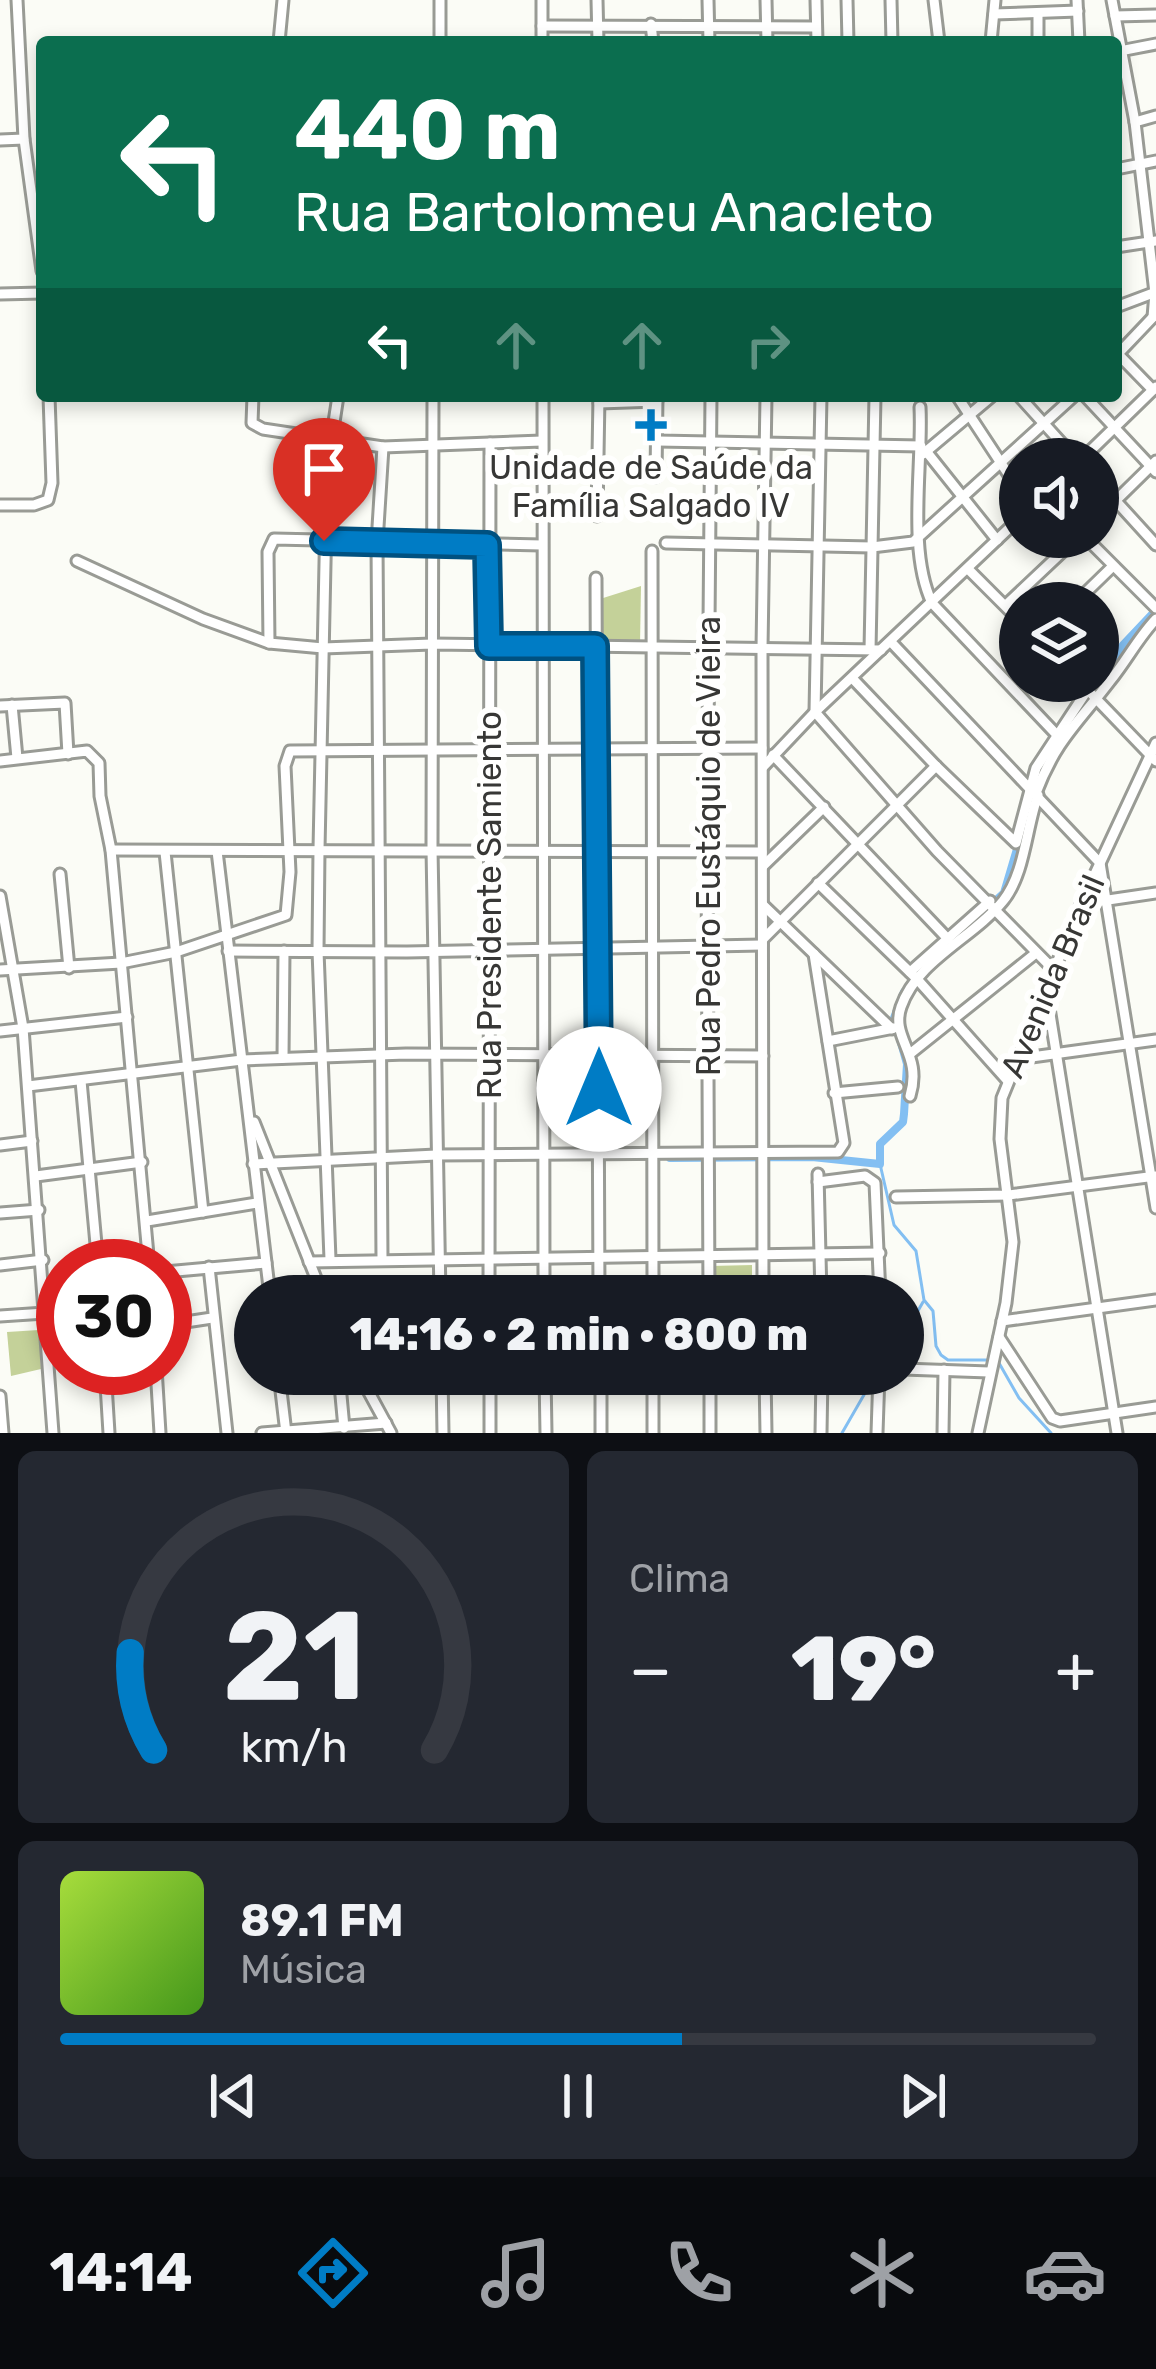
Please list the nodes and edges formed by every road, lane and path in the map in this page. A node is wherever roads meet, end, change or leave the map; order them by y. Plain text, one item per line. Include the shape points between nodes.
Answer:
1 (16, 0) edge
2 (283, 0) edge
3 (440, 0) edge
4 (542, 0) edge
5 (597, 0) edge
6 (709, 0) edge
7 (766, 0) edge
8 (816, 0) edge
9 (847, 0) edge
10 (891, 0) edge
11 (934, 0) edge
12 (994, 0) edge
13 (1112, 0) edge
14 (1078, 6) edge
15 (1038, 13) junction
16 (994, 14) junction
17 (1156, 15) edge
18 (1115, 16) junction
19 (597, 24) junction
20 (652, 24) junction
21 (708, 25) junction
22 (542, 26) junction
23 (765, 27) junction
24 (815, 27) junction
25 (280, 36) edge
26 (440, 36) edge
27 (542, 36) edge
28 (598, 36) edge
29 (653, 36) edge
30 (709, 36) edge
31 (766, 36) edge
32 (817, 36) edge
33 (848, 36) edge
34 (892, 36) edge
35 (937, 36) edge
36 (992, 36) edge
37 (1038, 36) edge
38 (1079, 36) edge
39 (1121, 36) edge
40 (1122, 40) edge
41 (1156, 44) edge
42 (1125, 50) junction
43 (1122, 83) edge
44 (1156, 116) edge
45 (1136, 122) junction
46 (24, 139) junction
47 (0, 140) edge
48 (1156, 161) edge
49 (1140, 164) junction
50 (1122, 168) edge
51 (1150, 206) edge
52 (36, 227) edge
53 (1152, 242) edge
54 (1122, 246) edge
55 (1155, 292) edge
56 (36, 293) edge
57 (0, 294) edge
58 (1122, 305) edge
59 (1155, 320) edge
60 (1122, 350) edge
61 (1122, 359) edge
62 (1155, 389) edge
63 (49, 402) edge
64 (252, 402) edge
65 (337, 402) edge
66 (433, 402) edge
67 (543, 402) edge
68 (599, 402) edge
69 (657, 402) edge
70 (711, 402) edge
71 (766, 402) edge
72 (821, 402) edge
73 (875, 402) edge
74 (961, 402) edge
75 (985, 402) edge
76 (1024, 402) edge
77 (1068, 402) edge
78 (1091, 402) edge
79 (920, 407) dead end
80 (970, 415) junction
81 (1044, 424) junction
82 (1114, 426) junction
83 (329, 438) junction
84 (1029, 438) edge
85 (1058, 438) edge
86 (1101, 438) edge
87 (542, 441) junction
88 (490, 442) junction
89 (658, 442) junction
90 (711, 443) junction
91 (766, 443) junction
92 (820, 443) junction
93 (432, 445) junction
94 (873, 445) junction
95 (382, 447) junction
96 (922, 451) junction
97 (999, 462) edge
98 (1154, 466) edge
99 (999, 467) edge
100 (656, 477) dead end
101 (1119, 498) edge
102 (963, 500) junction
103 (1119, 504) edge
104 (0, 505) edge
105 (596, 516) dead end
106 (921, 539) junction
107 (997, 540) joint
108 (324, 541) junction
109 (377, 543) junction
110 (666, 543) dead end
111 (434, 544) junction
112 (710, 544) junction
113 (487, 545) junction
114 (542, 545) junction
115 (1156, 545) edge
116 (764, 546) junction
117 (820, 546) junction
118 (872, 547) junction
119 (652, 551) dead end
120 (1059, 558) edge
121 (1104, 558) edge
122 (77, 561) dead end
123 (1113, 566) junction
124 (968, 569) junction
125 (596, 578) dead end
126 (1032, 582) edge
127 (1097, 582) edge
128 (999, 598) edge
129 (932, 603) junction
130 (1154, 606) edge
131 (1156, 619) edge
132 (269, 644) junction
133 (433, 644) junction
134 (377, 646) junction
135 (489, 646) junction
136 (543, 646) junction
137 (595, 646) junction
138 (707, 647) junction
139 (881, 647) junction
140 (323, 648) junction
141 (650, 648) junction
142 (761, 648) junction
143 (816, 649) junction
144 (1119, 659) edge
145 (853, 679) junction
146 (1081, 702) edge
147 (1082, 702) edge
148 (1100, 702) edge
149 (6, 705) edge
150 (815, 712) junction
151 (1056, 734) junction
152 (1156, 743) edge
153 (322, 748) junction
154 (433, 748) junction
155 (488, 748) junction
156 (543, 748) junction
157 (597, 748) junction
158 (762, 748) junction
159 (377, 749) junction
160 (652, 749) junction
161 (708, 749) junction
162 (68, 754) junction
163 (773, 754) junction
164 (17, 758) junction
165 (1153, 758) edge
166 (0, 761) edge
167 (936, 766) junction
168 (763, 767) junction
169 (1034, 791) junction
170 (898, 806) junction
171 (824, 807) junction
172 (860, 844) junction
173 (487, 848) junction
174 (319, 849) junction
175 (432, 849) junction
176 (111, 850) junction
177 (289, 850) junction
178 (377, 850) junction
179 (542, 850) junction
180 (597, 850) junction
181 (651, 850) junction
182 (217, 851) junction
183 (707, 851) junction
184 (165, 852) junction
185 (762, 852) junction
186 (1100, 863) junction
187 (762, 868) junction
188 (60, 874) dead end
189 (818, 884) junction
190 (1156, 893) edge
191 (0, 902) edge
192 (1105, 902) junction
193 (993, 904) junction
194 (1082, 904) junction
195 (764, 905) junction
196 (780, 921) junction
197 (226, 933) junction
198 (948, 939) junction
199 (763, 942) junction
200 (652, 948) junction
201 (707, 948) junction
202 (488, 950) junction
203 (543, 950) junction
204 (599, 950) junction
205 (228, 951) junction
206 (284, 951) junction
207 (318, 951) junction
208 (433, 951) junction
209 (176, 952) junction
210 (380, 952) junction
211 (1036, 953) junction
212 (814, 954) junction
213 (121, 963) junction
214 (69, 968) junction
215 (13, 969) junction
216 (0, 970) edge
217 (1054, 970) junction
218 (914, 975) junction
219 (1046, 989) junction
220 (127, 1017) junction
221 (951, 1018) junction
222 (23, 1028) junction
223 (0, 1031) edge
224 (1156, 1040) edge
225 (828, 1041) junction
226 (1130, 1043) junction
227 (911, 1053) junction
228 (380, 1054) junction
229 (435, 1054) junction
230 (489, 1054) junction
231 (543, 1054) junction
232 (600, 1054) junction
233 (652, 1054) junction
234 (708, 1054) junction
235 (1056, 1055) junction
236 (763, 1056) junction
237 (283, 1058) junction
238 (322, 1058) junction
239 (1016, 1059) junction
240 (242, 1060) junction
241 (188, 1067) junction
242 (131, 1074) junction
243 (1007, 1080) junction
244 (81, 1081) junction
245 (28, 1086) junction
246 (898, 1087) dead end
247 (834, 1094) junction
248 (910, 1096) dead end
249 (250, 1111) junction
250 (32, 1141) junction
251 (0, 1145) edge
252 (651, 1154) junction
253 (436, 1155) junction
254 (490, 1156) junction
255 (545, 1156) junction
256 (765, 1156) junction
257 (380, 1157) junction
258 (597, 1157) junction
259 (707, 1157) junction
260 (324, 1158) junction
261 (142, 1162) junction
262 (271, 1162) junction
263 (253, 1164) junction
264 (90, 1168) junction
265 (36, 1176) junction
266 (1153, 1176) edge
267 (1078, 1186) junction
268 (1010, 1195) junction
269 (896, 1197) dead end
270 (257, 1203) junction
271 (1156, 1208) edge
272 (39, 1210) junction
273 (203, 1212) junction
274 (0, 1213) edge
275 (147, 1221) junction
276 (41, 1239) edge
277 (96, 1239) edge
278 (148, 1239) edge
279 (880, 1253) junction
280 (820, 1256) junction
281 (762, 1257) junction
282 (382, 1258) junction
283 (489, 1258) junction
284 (544, 1258) junction
285 (598, 1258) junction
286 (709, 1258) junction
287 (330, 1259) junction
288 (440, 1259) junction
289 (652, 1259) junction
290 (36, 1261) edge
291 (309, 1262) junction
292 (266, 1263) junction
293 (0, 1264) edge
294 (209, 1267) junction
295 (192, 1269) edge
296 (267, 1275) edge
297 (314, 1275) edge
298 (440, 1275) edge
299 (489, 1275) edge
300 (544, 1275) edge
301 (598, 1275) edge
302 (652, 1275) edge
303 (709, 1275) edge
304 (762, 1275) edge
305 (820, 1275) edge
306 (880, 1275) edge
307 (1156, 1300) edge
308 (1096, 1310) junction
309 (36, 1314) edge
310 (0, 1316) edge
311 (212, 1318) junction
312 (192, 1321) edge
313 (1002, 1321) junction
314 (999, 1337) junction
315 (924, 1370) edge
316 (944, 1370) junction
317 (988, 1372) junction
318 (50, 1395) edge
319 (107, 1395) edge
320 (158, 1395) edge
321 (282, 1395) edge
322 (341, 1395) edge
323 (370, 1395) edge
324 (442, 1395) edge
325 (490, 1395) edge
326 (545, 1395) edge
327 (601, 1395) edge
328 (653, 1395) edge
329 (710, 1395) edge
330 (765, 1395) edge
331 (821, 1395) edge
332 (879, 1395) edge
333 (0, 1396) edge
334 (1156, 1407) edge
335 (1114, 1413) junction
336 (388, 1428) edge
337 (344, 1430) edge
338 (286, 1432) edge
339 (3, 1433) edge
340 (53, 1433) edge
341 (109, 1433) edge
342 (160, 1433) edge
343 (227, 1433) edge
344 (262, 1433) edge
345 (443, 1433) edge
346 (490, 1433) edge
347 (546, 1433) edge
348 (601, 1433) edge
349 (653, 1433) edge
350 (710, 1433) edge
351 (766, 1433) edge
352 (820, 1433) edge
353 (878, 1433) edge
354 (943, 1433) edge
355 (978, 1433) edge
356 (1117, 1433) edge

1 - 46 street
2 - 25 street
3 - 26 street
4 - 22 street
5 - 19 street
6 - 21 street
7 - 23 street
8 - 24 street
9 - 33 street
10 - 34 street
11 - 35 street
12 - 16 street
13 - 18 street
14 - 15 street
14 - 38 street
15 - 16 street
15 - 37 street
16 - 36 street
17 - 18 street
18 - 39 street
19 - 20 street
19 - 22 street
19 - 28 street
20 - 21 street
20 - 29 street
21 - 23 street
21 - 30 street
22 - 27 street
23 - 24 street
23 - 31 street
24 - 32 street
40 - 42 street
41 - 42 street
42 - 43 street
43 - 45 street
44 - 45 street
45 - 49 street
46 - 47 street
46 - 52 street
48 - 49 street
49 - 50 street
49 - 51 street
51 - 53 street
53 - 54 street
53 - 55 street
55 - 58 street
55 - 59 street
56 - 57 street
59 - 60 street
61 - 62 street
62 - 82 street
63 - 104 street via 48,500
64 - 83 street via 252,423 263,430
65 - 83 street
66 - 93 street
67 - 87 street
68 - 105 street
69 - 89 street
70 - 90 street, Rua Pedro Eustáquio de Vieira
71 - 91 street
72 - 92 street
73 - 94 street
74 - 80 street
75 - 80 street
76 - 81 street
77 - 81 street
78 - 82 street
79 - 96 street
80 - 96 street
80 - 97 street
81 - 84 street
81 - 85 street
82 - 86 street
82 - 98 street
83 - 95 street
83 - 108 street
87 - 88 street
87 - 114 street
88 - 93 street
88 - 113 street, Rua Presidente Samiento
89 - 90 street
89 - 100 street
90 - 91 street
90 - 112 street, Rua Pedro Eustáquio de Vieira
91 - 92 street
91 - 116 street
92 - 94 street
92 - 117 street
93 - 95 street
93 - 111 street
94 - 96 street
94 - 118 street
95 - 109 street
96 - 102 street
96 - 106 street
98 - 101 street
99 - 102 street
102 - 106 street
102 - 107 street
103 - 115 street
106 - 118 street
106 - 129 street
107 - 124 street
108 - 109 street
108 - 132 street via 272,541
108 - 140 street
109 - 111 street
109 - 134 street
110 - 112 street
111 - 113 street
111 - 133 street
112 - 116 street
112 - 138 street, Rua Pedro Eustáquio de Vieira
113 - 114 street
113 - 135 street, Rua Presidente Samiento
114 - 136 street
116 - 117 street
116 - 142 street
117 - 118 street
117 - 143 street
118 - 139 street
119 - 141 street
120 - 126 street
121 - 123 street
122 - 132 street
123 - 127 street
123 - 130 street
124 - 128 street
124 - 129 street
125 - 137 street
129 - 139 street
129 - 151 street
131 - 144 street
132 - 140 street
133 - 134 street
133 - 135 street
133 - 154 street
134 - 140 street
134 - 159 street
135 - 136 street
135 - 155 street, Rua Presidente Samiento
136 - 137 street
136 - 156 street
137 - 141 street
137 - 157 street
138 - 141 street
138 - 142 street
138 - 161 street, Rua Pedro Eustáquio de Vieira
139 - 143 street
139 - 145 street
139 - 169 street
140 - 153 street
141 - 160 street
142 - 143 street
142 - 158 street
143 - 150 street
145 - 150 street
145 - 167 street
146 - 151 street
147 - 169 street
148 - 165 street
149 - 162 street via 62,701
149 - 164 street
150 - 163 street
150 - 170 street
151 - 169 street
152 - 165 street, Avenida Brasil
153 - 159 street
153 - 174 street
153 - 177 street via 290,751 285,766
154 - 155 street
154 - 159 street
154 - 175 street
155 - 156 street
155 - 173 street, Rua Presidente Samiento
156 - 157 street
156 - 179 street
157 - 160 street
157 - 180 street
158 - 161 street
158 - 168 street
159 - 178 street
160 - 161 street
160 - 181 street
161 - 183 street, Rua Pedro Eustáquio de Vieira
162 - 164 street
162 - 176 street via 87,751 98,759
163 - 168 street
163 - 171 street
164 - 166 street
165 - 186 street, Avenida Brasil
167 - 169 street via 1016,843
167 - 170 street
168 - 185 street
169 - 186 street
169 - 193 street via 1009,893
170 - 172 street
170 - 193 street
171 - 172 street
171 - 187 street
172 - 189 street
172 - 198 street
173 - 175 street
173 - 179 street
173 - 202 street, Rua Presidente Samiento
174 - 177 street
174 - 178 street
174 - 207 street
175 - 178 street
175 - 208 street
176 - 184 street
176 - 213 street
177 - 182 street
177 - 197 street via 286,915
178 - 210 street
179 - 180 street
179 - 203 street
180 - 181 street
180 - 204 street
181 - 183 street
181 - 200 street
182 - 184 street
182 - 197 street
183 - 185 street
183 - 201 street, Rua Pedro Eustáquio de Vieira
184 - 209 street
185 - 187 street
186 - 192 street
186 - 194 street, Avenida Brasil
187 - 195 street
188 - 214 street
189 - 196 street
189 - 218 street
190 - 192 street
191 - 215 street
192 - 194 street
192 - 226 street
193 - 198 street
193 - 211 street
193 - 218 street
194 - 217 street, Avenida Brasil
195 - 196 street
195 - 199 street
196 - 199 street
196 - 212 street
197 - 205 street
197 - 209 street
198 - 218 street
199 - 201 street
199 - 236 street
200 - 201 street
200 - 204 street
200 - 233 street
201 - 234 street, Rua Pedro Eustáquio de Vieira
202 - 203 street
202 - 208 street
202 - 230 street, Rua Presidente Samiento
203 - 204 street
203 - 231 street
204 - 232 street
205 - 206 street
205 - 240 street
206 - 207 street
206 - 237 street
207 - 210 street
207 - 238 street
208 - 210 street
208 - 229 street
209 - 213 street
209 - 241 street
210 - 228 street
211 - 217 street
211 - 221 street
212 - 225 street
212 - 225 street via 893,1029
213 - 214 street
213 - 220 street
214 - 215 street
215 - 216 street
215 - 222 street
217 - 219 street, Avenida Brasil
218 - 221 street
218 - 227 street via 899,1016
219 - 235 street
219 - 239 street, Avenida Brasil
220 - 222 street
220 - 242 street
221 - 227 street
221 - 243 street
222 - 223 street
222 - 245 street
224 - 226 street
225 - 247 street
226 - 235 street
226 - 266 street
227 - 248 street
228 - 229 street
228 - 238 street
228 - 257 street
229 - 230 street
229 - 253 street
230 - 231 street
230 - 254 street, Rua Presidente Samiento
231 - 232 street
231 - 255 street
232 - 233 street
232 - 258 street
233 - 234 street
233 - 252 street
234 - 236 street
234 - 259 street, Rua Pedro Eustáquio de Vieira
235 - 239 street
235 - 267 street
236 - 256 street
237 - 238 street
237 - 240 street
238 - 260 street
239 - 243 street, Avenida Brasil
240 - 241 street
240 - 249 street
241 - 242 street
241 - 273 street
242 - 244 street
242 - 261 street
243 - 268 street, Avenida Brasil via 1000,1122
244 - 245 street
244 - 264 street
245 - 250 street
246 - 247 street
247 - 256 street via 844,1143 838,1152
249 - 262 street
249 - 263 street
250 - 251 street
250 - 265 street
252 - 258 street
252 - 259 street
252 - 289 street
253 - 254 street
253 - 257 street
253 - 288 street
254 - 255 street
254 - 283 street, Rua Presidente Samiento
255 - 258 street
255 - 284 street
256 - 259 street
256 - 281 street
257 - 260 street
257 - 282 street
258 - 285 street
259 - 286 street, Rua Pedro Eustáquio de Vieira
260 - 262 street
260 - 287 street
261 - 264 street
261 - 275 street
262 - 263 street
262 - 291 street
263 - 270 street
264 - 265 street
264 - 277 street
265 - 272 street
266 - 267 street
266 - 271 street
267 - 268 street
267 - 308 street
268 - 269 street
268 - 313 street, Avenida Brasil
270 - 273 street
270 - 292 street
272 - 274 street
272 - 276 street
273 - 275 street
275 - 278 street
279 - 280 street
279 - 280 street via 873,1180 818,1178
279 - 306 street
280 - 281 street
280 - 305 street
281 - 286 street
281 - 304 street
282 - 287 street
282 - 288 street
283 - 284 street
283 - 288 street
283 - 299 street, Rua Presidente Samiento
284 - 285 street
284 - 300 street
285 - 289 street
285 - 301 street
286 - 289 street
286 - 303 street, Rua Pedro Eustáquio de Vieira
287 - 291 street
288 - 298 street
289 - 302 street
290 - 293 street
291 - 297 street
292 - 294 street
292 - 296 street
294 - 295 street
294 - 311 street
307 - 308 street
308 - 313 street
308 - 335 street
309 - 310 street
311 - 312 street
311 - 343 street
313 - 314 street, Avenida Brasil
314 - 317 street, Avenida Brasil
314 - 335 street via 1052,1418
315 - 316 street
316 - 317 street
316 - 354 street
317 - 355 street, Avenida Brasil
318 - 340 street
319 - 341 street
320 - 342 street
321 - 338 street
322 - 337 street
323 - 336 street
324 - 345 street
325 - 346 street
326 - 347 street
327 - 348 street
328 - 349 street
329 - 350 street
330 - 351 street
331 - 352 street
332 - 353 street
333 - 339 street
334 - 335 street
335 - 356 street
336 - 337 street
337 - 338 street
338 - 344 street

